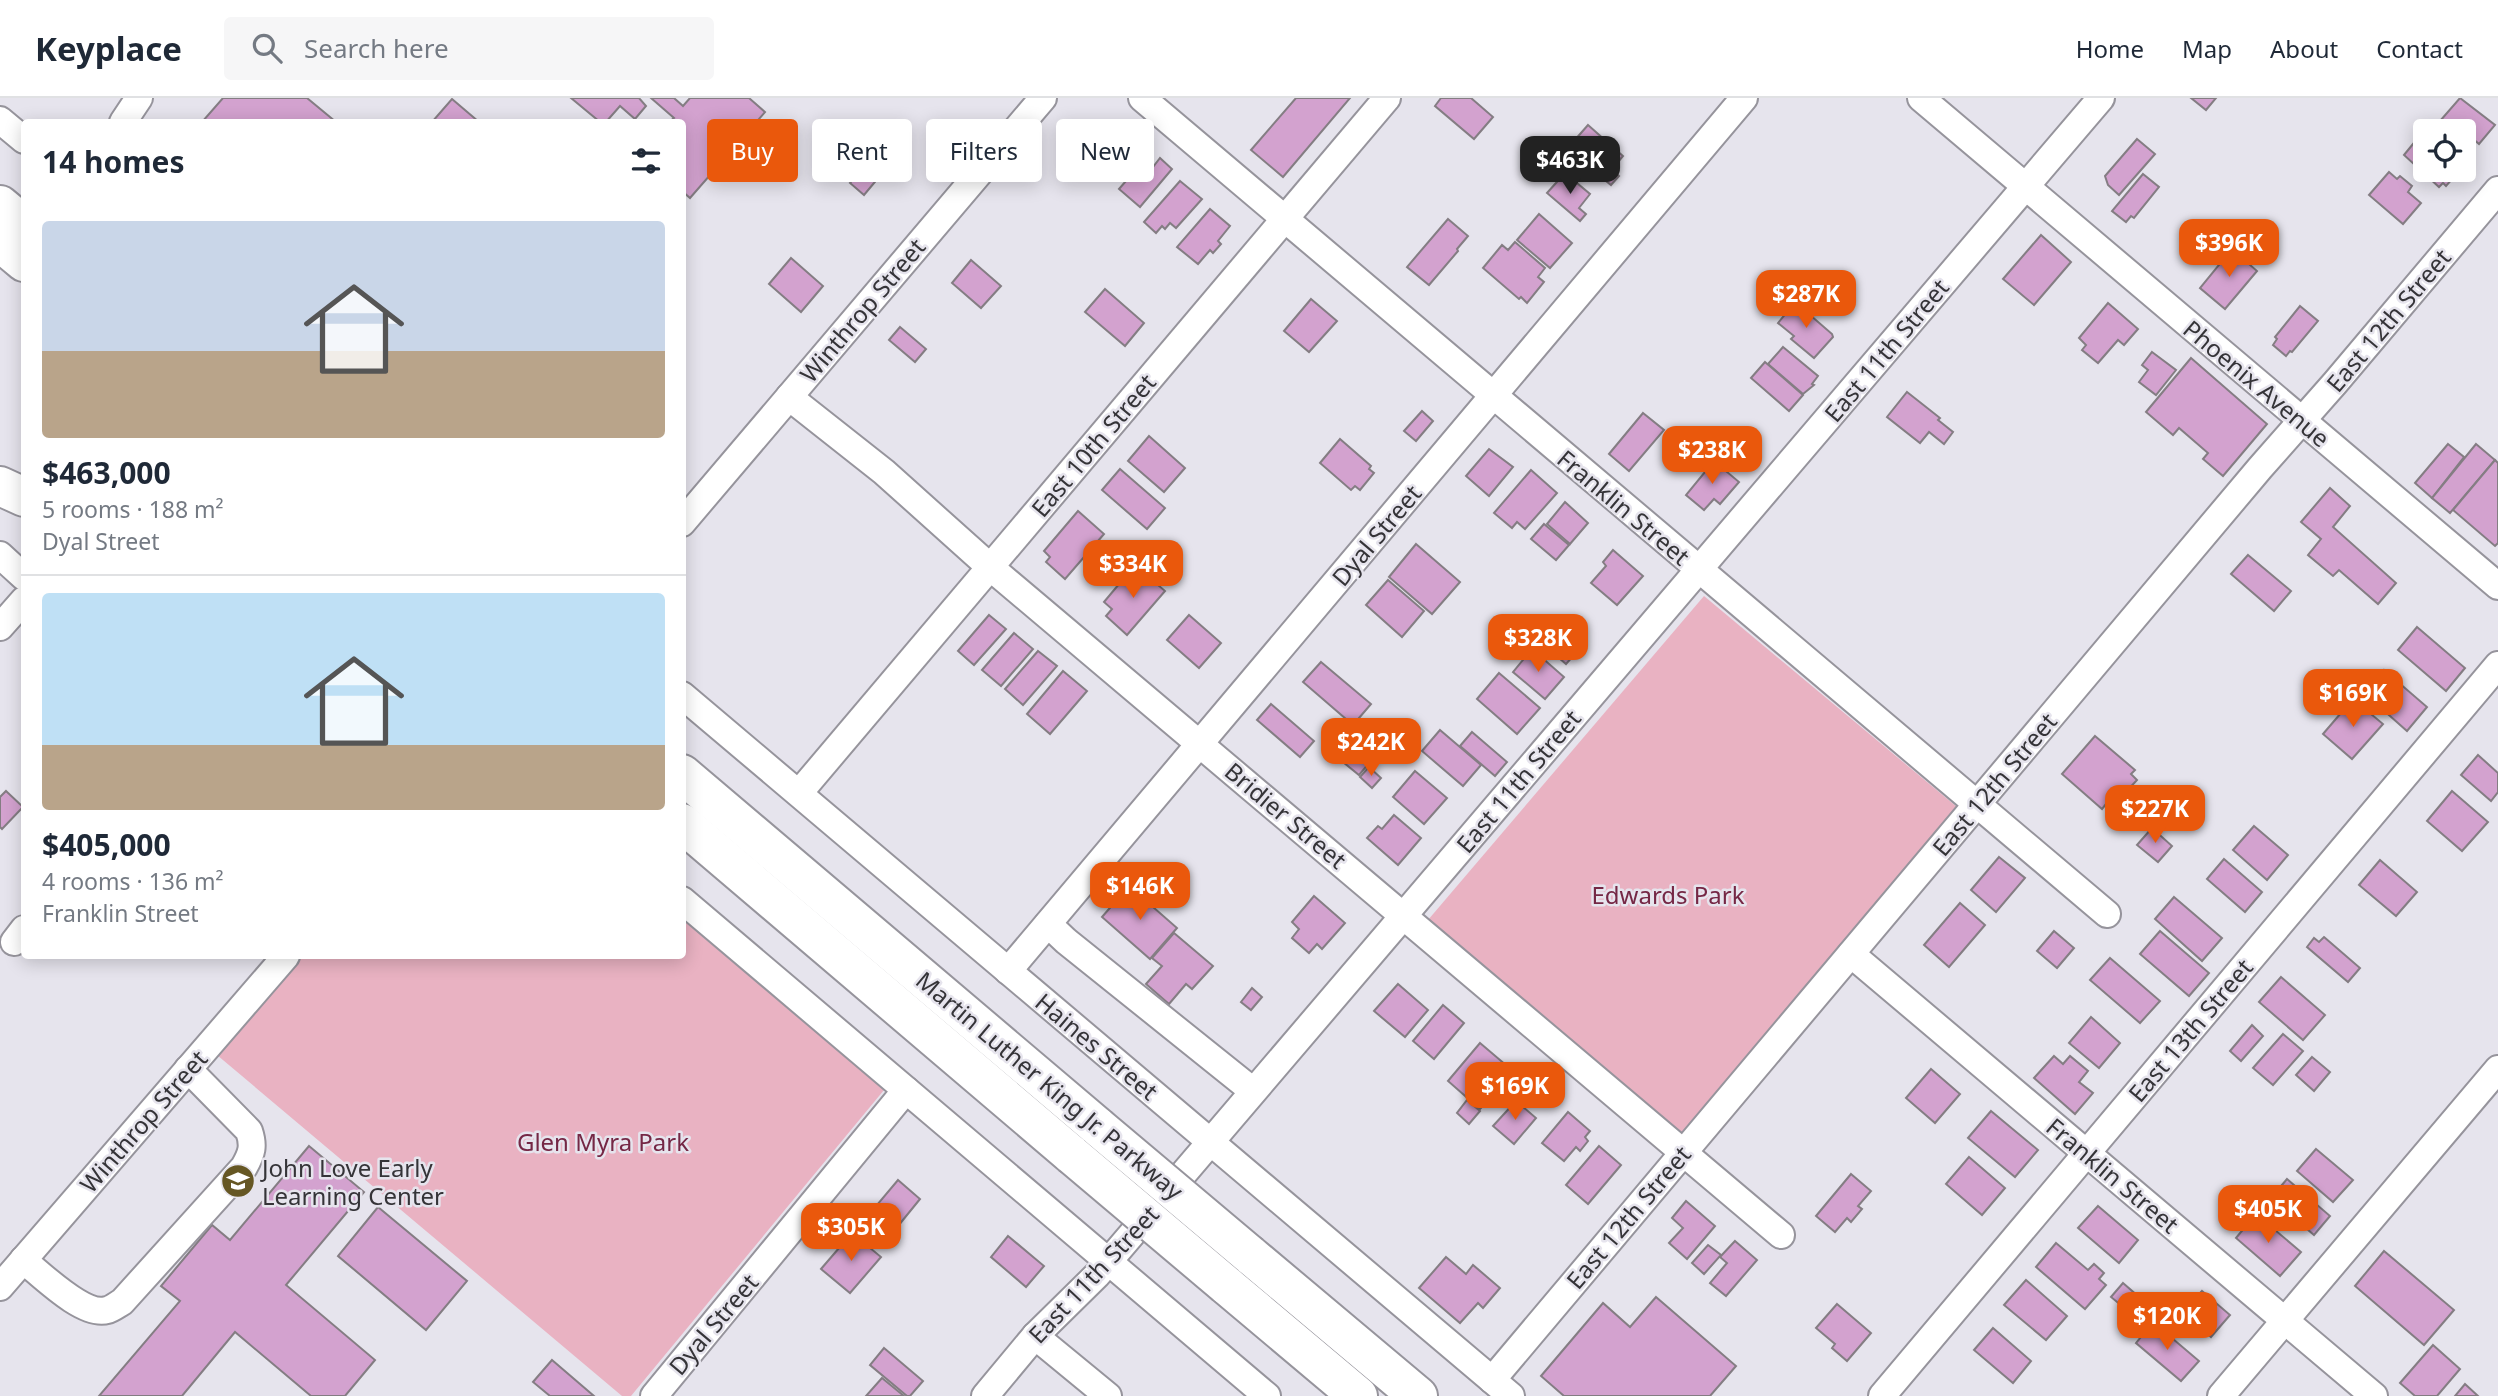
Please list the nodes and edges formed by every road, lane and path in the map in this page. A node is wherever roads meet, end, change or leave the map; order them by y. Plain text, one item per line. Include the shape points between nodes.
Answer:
1 (139, 98) edge
2 (1043, 98) edge
3 (1142, 98) edge
4 (1387, 98) edge
5 (1744, 98) edge
6 (1921, 98) edge
7 (2101, 98) edge
8 (125, 119) edge
9 (0, 120) edge
10 (21, 138) edge
11 (2026, 187) junction
12 (2498, 190) edge
13 (0, 205) edge
14 (1285, 220) junction
15 (21, 222) edge
16 (0, 242) edge
17 (21, 260) edge
18 (1493, 396) junction
19 (789, 397) junction
20 (2302, 420) junction
21 (0, 486) edge
22 (21, 496) edge
23 (686, 518) edge
24 (0, 555) edge
25 (990, 567) junction
26 (1699, 569) junction
27 (21, 573) edge
28 (2498, 586) edge
29 (21, 603) edge
30 (0, 627) edge
31 (2498, 665) edge
32 (686, 698) edge
33 (1201, 743) junction
34 (686, 777) edge
35 (799, 793) junction
36 (1977, 805) junction
37 (686, 826) edge
38 (686, 903) edge
39 (2107, 914) dead end
40 (1404, 915) junction
41 (1048, 923) junction
42 (1851, 954) junction
43 (283, 959) edge
44 (1008, 971) junction
45 (188, 1069) junction
46 (2498, 1069) edge
47 (906, 1090) junction
48 (1253, 1091) junction
49 (1210, 1142) junction
50 (1683, 1151) junction
51 (2087, 1153) junction
52 (1781, 1235) dead end
53 (23, 1260) junction
54 (1108, 1261) junction
55 (0, 1287) edge
56 (2284, 1320) junction
57 (1035, 1336) junction
58 (1502, 1388) edge
59 (654, 1396) edge
60 (985, 1396) edge
61 (1108, 1396) edge
62 (1267, 1396) edge
63 (1358, 1396) edge
64 (1418, 1396) edge
65 (1882, 1396) edge
66 (2221, 1396) edge
67 (2374, 1396) edge

1 - 8 street
2 - 19 street, Winthrop Street
3 - 14 street, Franklin Street
4 - 14 street, East 10th Street
5 - 18 street, Dyal Street
6 - 11 street, Phoenix Avenue
7 - 11 street, East 11th Street
9 - 10 street
11 - 20 street, Phoenix Avenue
11 - 26 street, East 11th Street
12 - 20 street, East 12th Street
13 - 15 highway
14 - 18 street, Franklin Street
14 - 25 street, East 10th Street
16 - 17 highway
18 - 26 street, Franklin Street
18 - 33 street, Dyal Street
19 - 23 street, Winthrop Street
19 - 25 street, Bridier Street via 884,472
20 - 28 street, Phoenix Avenue
20 - 36 street, East 12th Street
21 - 22 highway
24 - 27 street
25 - 33 street, Bridier Street
25 - 35 street, East 10th Street
26 - 36 street, Franklin Street
26 - 40 street, East 11th Street
29 - 30 street
31 - 51 street, East 13th Street
32 - 35 street, Haines Street
33 - 40 street, Bridier Street
33 - 41 street, Dyal Street
34 - 64 highway, Martin Luther King Jr. Parkway, bridge
35 - 44 street, Haines Street
36 - 39 street, Franklin Street
36 - 42 street, East 12th Street
37 - 63 highway, Martin Luther King Jr. Parkway, bridge
38 - 47 street
40 - 48 street, East 11th Street
40 - 50 street, Bridier Street
41 - 44 street, Dyal Street
41 - 48 street
42 - 50 street, East 12th Street
42 - 51 street, Franklin Street
43 - 45 street, Winthrop Street
44 - 49 street, Haines Street
45 - 53 street, Winthrop Street
45 - 53 street via 249,1131 252,1154 244,1167 122,1302 107,1311 78,1304
46 - 56 street
47 - 54 street
47 - 59 street, Dyal Street
48 - 49 street, East 11th Street
49 - 54 street, East 11th Street
49 - 58 street, Haines Street
50 - 52 street, Bridier Street
50 - 58 street, East 12th Street
51 - 56 street, Franklin Street
51 - 65 street, East 13th Street
53 - 55 street, Winthrop Street
54 - 57 street, East 11th Street
54 - 62 street
56 - 66 street
56 - 67 street, Franklin Street
57 - 60 street, East 11th Street
57 - 61 street

